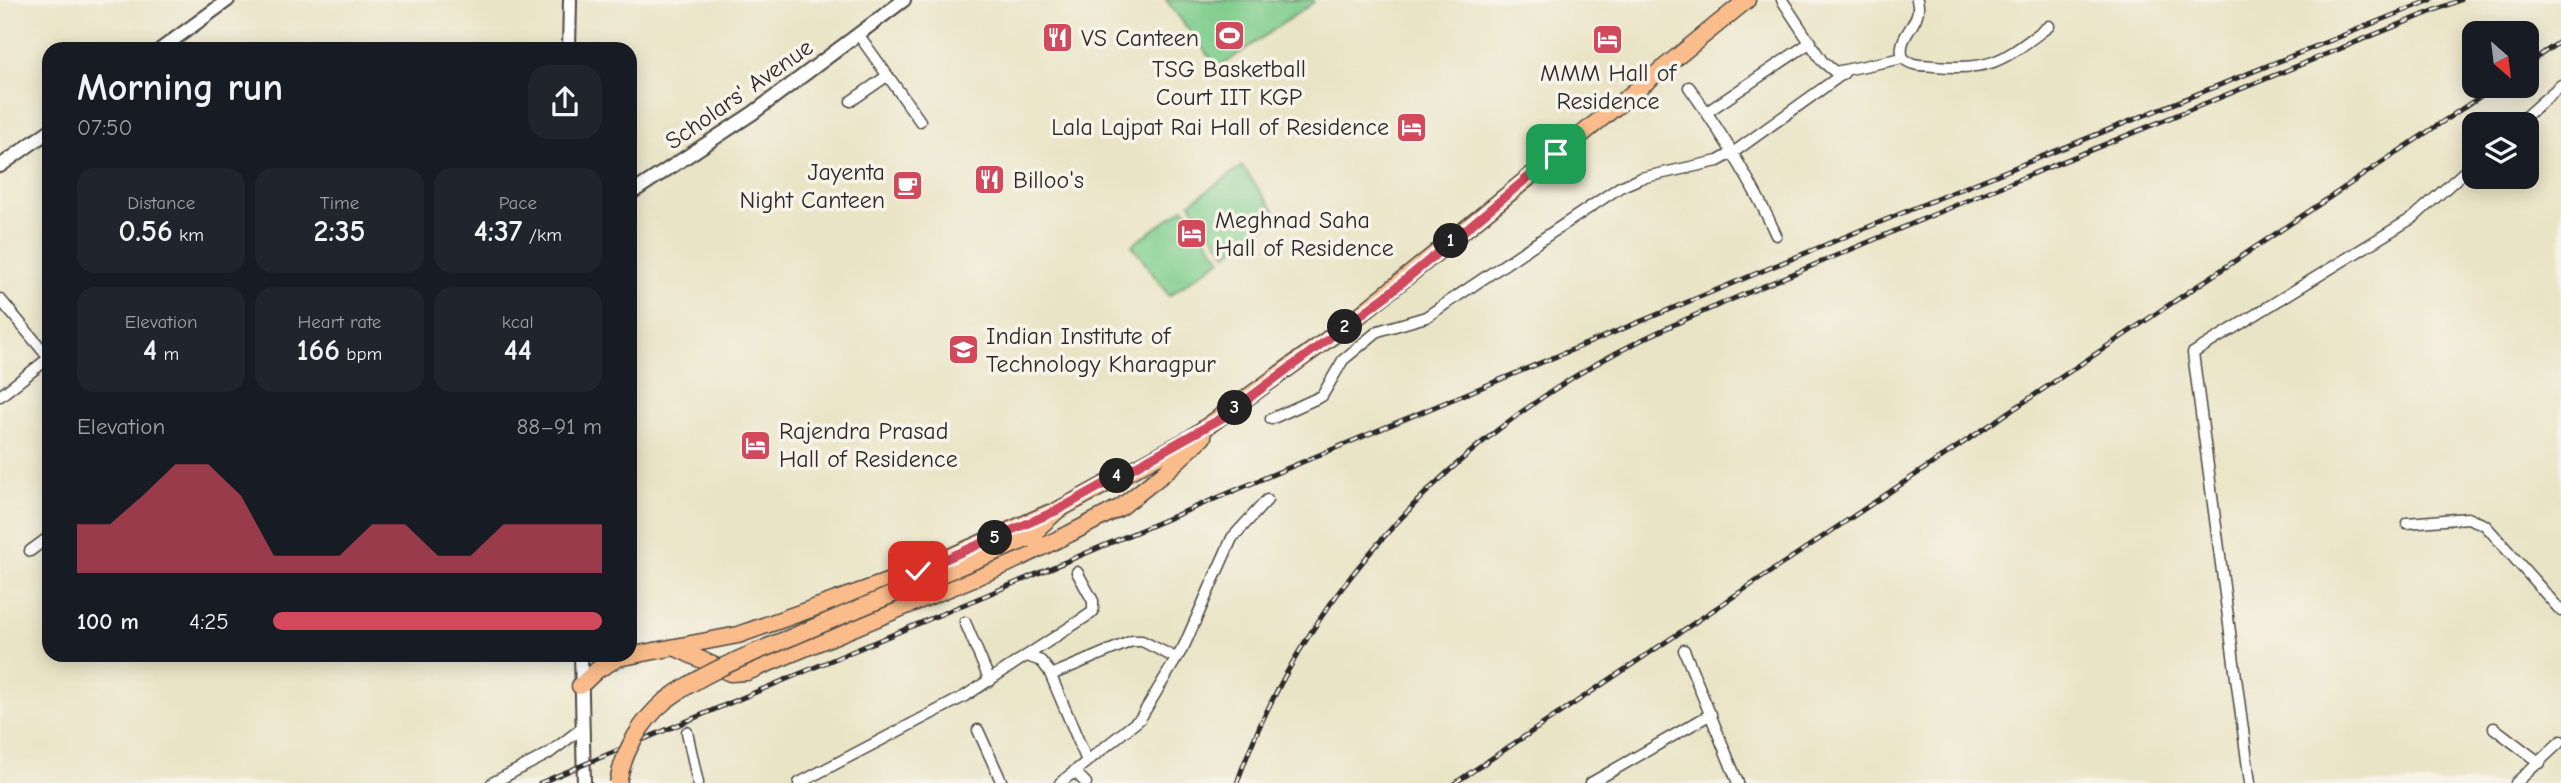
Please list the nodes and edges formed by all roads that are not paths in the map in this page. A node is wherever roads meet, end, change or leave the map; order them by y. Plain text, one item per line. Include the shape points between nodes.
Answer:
1 (228, 0) edge
2 (570, 0) edge
3 (904, 0) edge
4 (1747, 0) edge
5 (1782, 0) edge
6 (1917, 0) edge
7 (2049, 26) dead end
8 (858, 34) junction
9 (170, 42) edge
10 (569, 42) edge
11 (1811, 42) junction
12 (1903, 58) junction
13 (1844, 73) junction
14 (887, 76) junction
15 (2561, 85) edge
16 (1689, 87) dead end
17 (851, 101) dead end
18 (1707, 112) junction
19 (2531, 112) edge
20 (920, 121) dead end
21 (42, 136) edge
22 (1734, 152) junction
23 (0, 166) edge
24 (2462, 174) edge
25 (637, 189) edge
26 (1776, 235) dead end
27 (0, 299) edge
28 (42, 350) edge
29 (42, 363) edge
30 (0, 396) edge
31 (1222, 418) junction
32 (1271, 419) dead end
33 (1107, 481) junction
34 (1267, 500) dead end
35 (1121, 507) junction
36 (1058, 510) junction
37 (2407, 523) dead end
38 (1031, 537) junction
39 (1058, 540) junction
40 (42, 542) edge
41 (30, 551) dead end
42 (1077, 572) dead end
43 (2561, 611) edge
44 (965, 622) dead end
45 (676, 648) junction
46 (1684, 650) dead end
47 (637, 655) edge
48 (1027, 656) junction
49 (1176, 658) junction
50 (581, 662) edge
51 (611, 662) edge
52 (1051, 675) junction
53 (990, 681) junction
54 (580, 686) junction
55 (1711, 714) junction
56 (2494, 727) dead end
57 (581, 730) junction
58 (978, 730) dead end
59 (687, 732) dead end
60 (2561, 741) edge
61 (1087, 761) junction
62 (2540, 763) junction
63 (1074, 771) junction
64 (492, 783) edge
65 (584, 783) edge
66 (618, 783) edge
67 (698, 783) edge
68 (799, 783) edge
69 (1002, 783) edge
70 (1060, 783) edge
71 (1086, 783) edge
72 (1591, 783) edge
73 (1738, 783) edge
74 (2250, 783) edge
75 (2516, 783) edge

1 - 9 street
2 - 10 street
3 - 8 street, Scholars' Avenue
4 - 31 main road via 1386,296
5 - 11 street
6 - 12 street via 1919,14 1901,44
7 - 12 street via 2002,60 1979,68 1913,65
8 - 14 street
8 - 25 street, Scholars' Avenue via 753,113
11 - 13 street via 1828,68
11 - 18 street
12 - 13 street
13 - 22 street
14 - 17 street
14 - 20 street
15 - 19 street
16 - 18 street
18 - 22 street
21 - 23 street
22 - 26 street
22 - 32 street via 1718,161 1620,187 1426,317 1378,331 1343,360 1322,396
24 - 74 street via 2414,217 2193,353
27 - 28 street
29 - 30 street
31 - 33 main road
31 - 35 main road
33 - 35 main road
33 - 36 main road
34 - 49 street via 1232,538
35 - 39 main road
36 - 38 main road
36 - 45 main road via 918,571 738,635
37 - 43 street via 2468,518 2485,524
38 - 39 main road
38 - 66 main road, bridge via 691,684 664,702 643,725 628,749
39 - 45 main road via 747,672 730,673
40 - 41 street
42 - 48 street via 1093,601 1093,612
44 - 53 street
45 - 47 main road
46 - 55 street
48 - 52 street via 1041,661
48 - 53 street
49 - 52 street via 1142,641 1132,641
49 - 61 street via 1135,724
50 - 54 street
51 - 54 main road
52 - 61 street
53 - 68 street
54 - 57 street
55 - 72 street
55 - 73 street
56 - 62 street
57 - 64 street via 536,761
57 - 65 street
58 - 69 street
59 - 67 street
60 - 62 street
61 - 63 street
62 - 75 street
63 - 70 street
63 - 71 street

